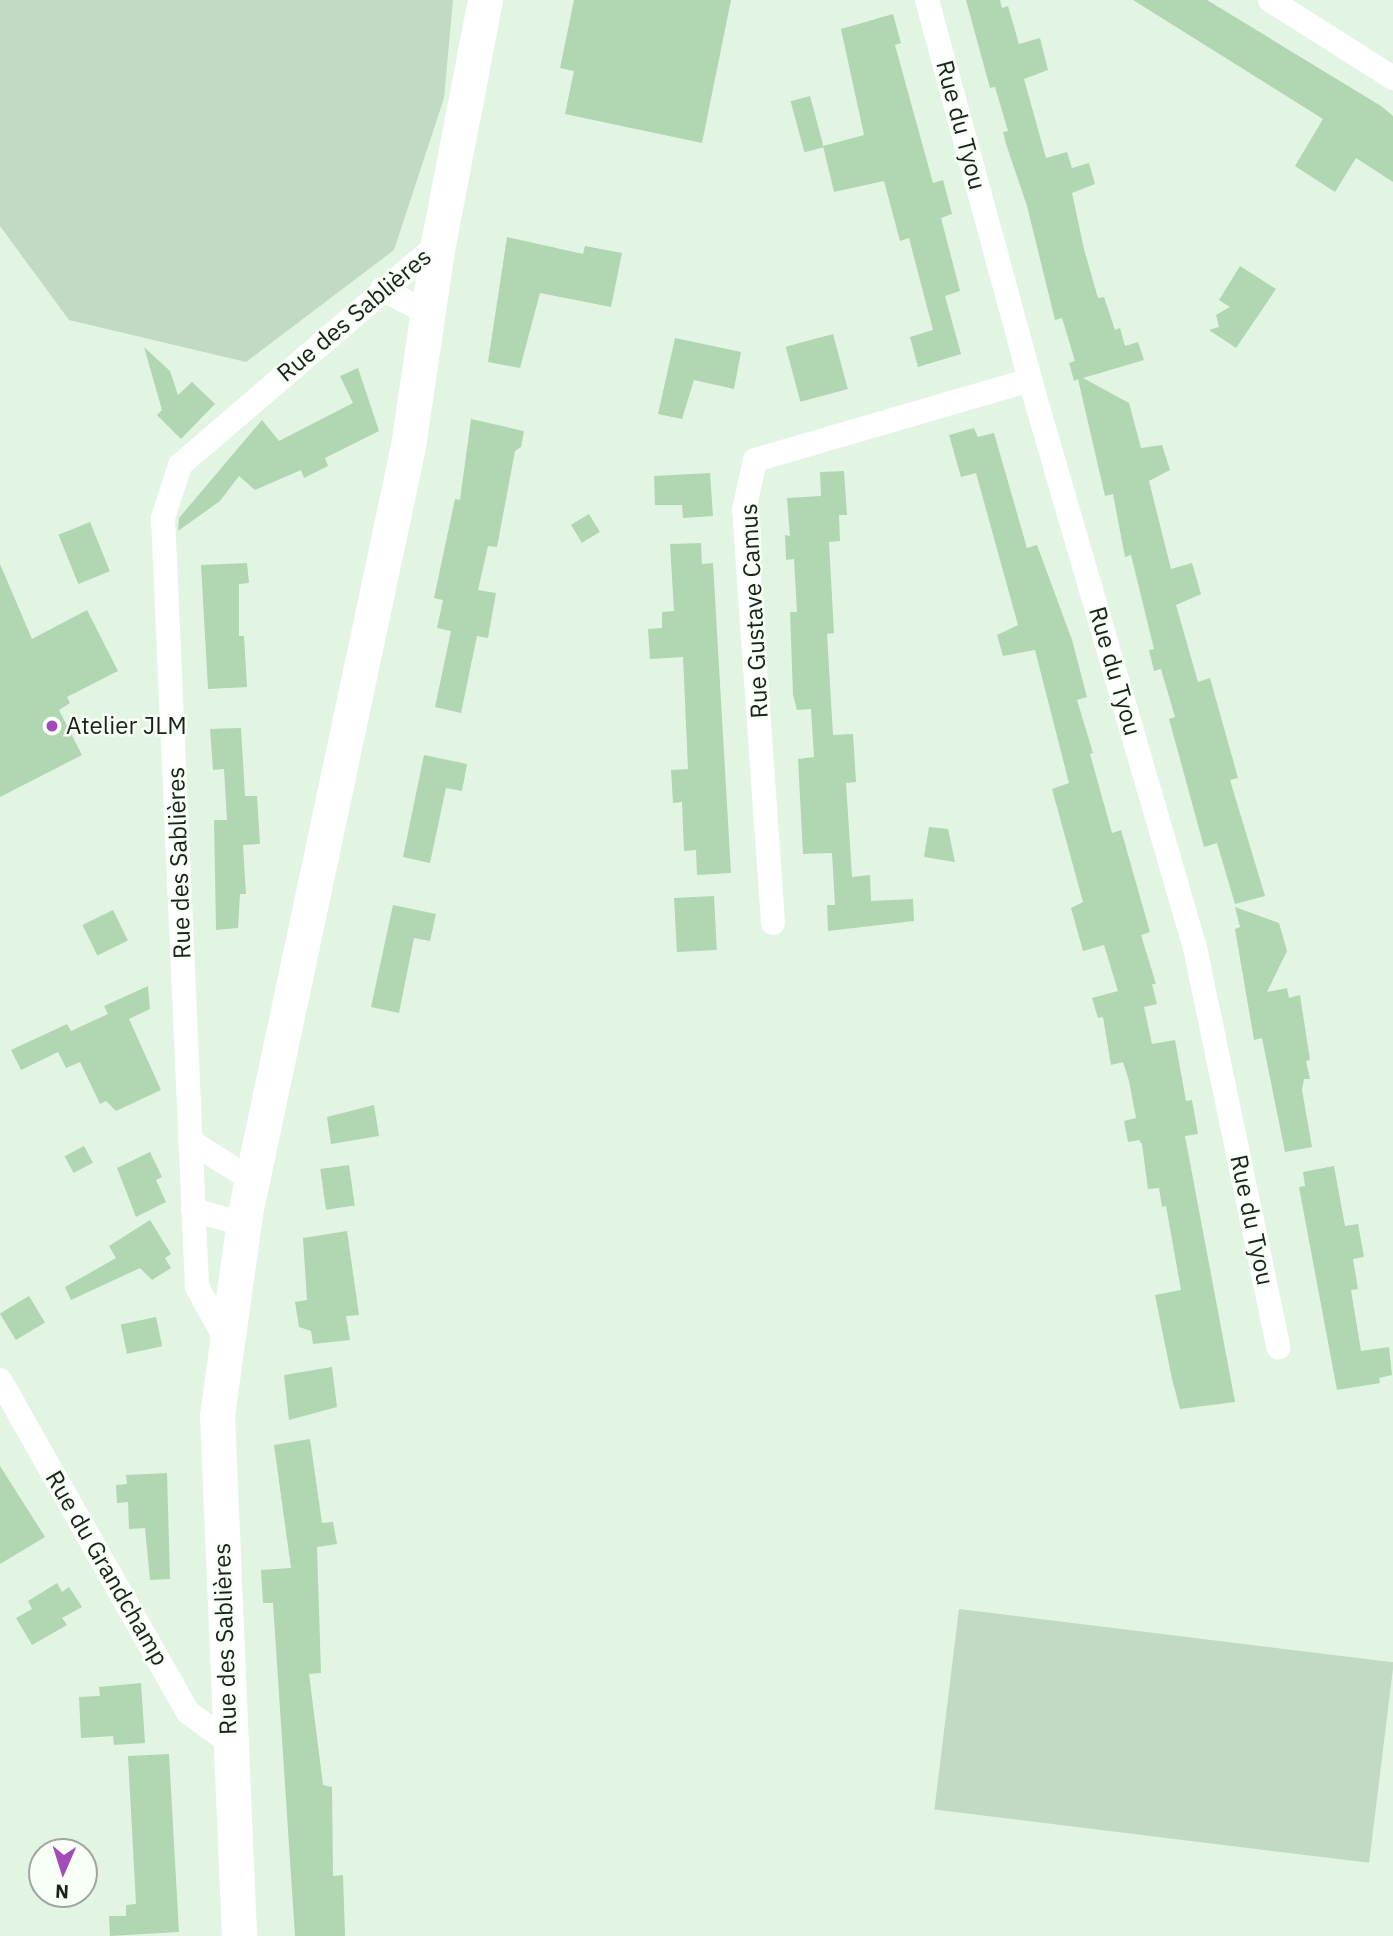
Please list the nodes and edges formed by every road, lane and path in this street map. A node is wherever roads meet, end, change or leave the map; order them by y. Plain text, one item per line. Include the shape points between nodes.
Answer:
1 (485, 0) edge
2 (927, 0) edge
3 (1270, 0) edge
4 (1393, 78) edge
5 (438, 244) junction
6 (382, 289) junction
7 (428, 313) junction
8 (1030, 380) junction
9 (773, 923) dead end
10 (190, 1141) junction
11 (252, 1180) junction
12 (193, 1210) junction
13 (244, 1224) junction
14 (227, 1342) junction
15 (1278, 1347) dead end
16 (0, 1380) edge
17 (230, 1743) junction
18 (239, 1936) edge

1 - 5 main road, Rue des Sablières
2 - 8 street, Rue du Tyou
3 - 4 street
5 - 6 street, Rue des Sablières
5 - 7 main road, Rue des Sablières
6 - 7 street
6 - 10 street, Rue des Sablières via 180,465 163,518
7 - 11 main road, Rue des Sablières via 408,446
8 - 9 street, Rue Gustave Camus via 755,460 744,510
8 - 15 street, Rue du Tyou via 1195,948
10 - 11 street
10 - 12 street, Rue des Sablières
11 - 13 main road, Rue des Sablières
12 - 13 street
12 - 14 street, Rue des Sablières via 197,1287
13 - 14 main road, Rue des Sablières
14 - 17 main road, Rue des Sablières via 217,1415
16 - 17 street, Rue du Grandchamp via 188,1712
17 - 18 main road, Rue des Sablières

